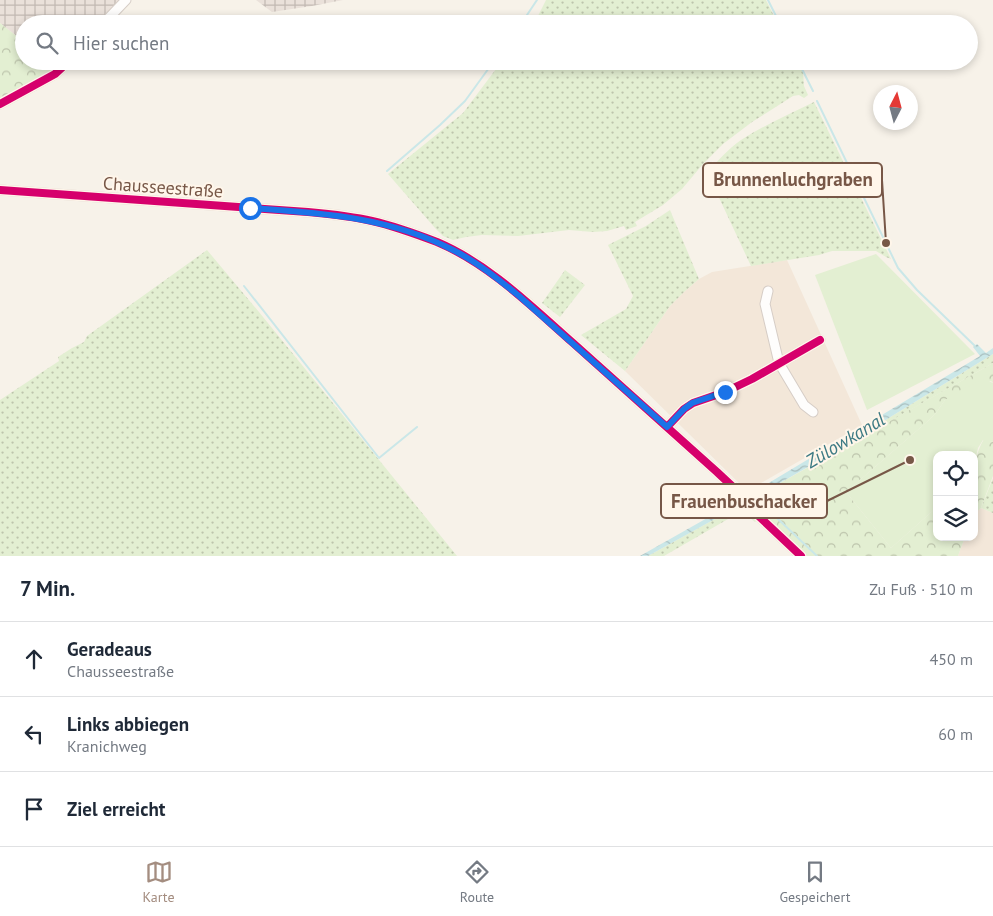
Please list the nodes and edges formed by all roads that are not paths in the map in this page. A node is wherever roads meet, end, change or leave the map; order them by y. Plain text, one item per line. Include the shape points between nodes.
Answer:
1 (126, 0) edge
2 (112, 15) edge
3 (60, 70) edge
4 (0, 104) edge
5 (0, 190) edge
6 (768, 291) dead end
7 (820, 340) dead end
8 (779, 363) junction
9 (813, 412) dead end
10 (667, 427) junction
11 (801, 556) edge

1 - 2 street
3 - 4 street
5 - 10 street, Chausseestraße via 308,212 372,221 437,242 498,279
6 - 8 street via 765,304
7 - 8 street
8 - 9 street via 804,405
8 - 10 street via 752,380 692,403
10 - 11 street, Chausseestraße

